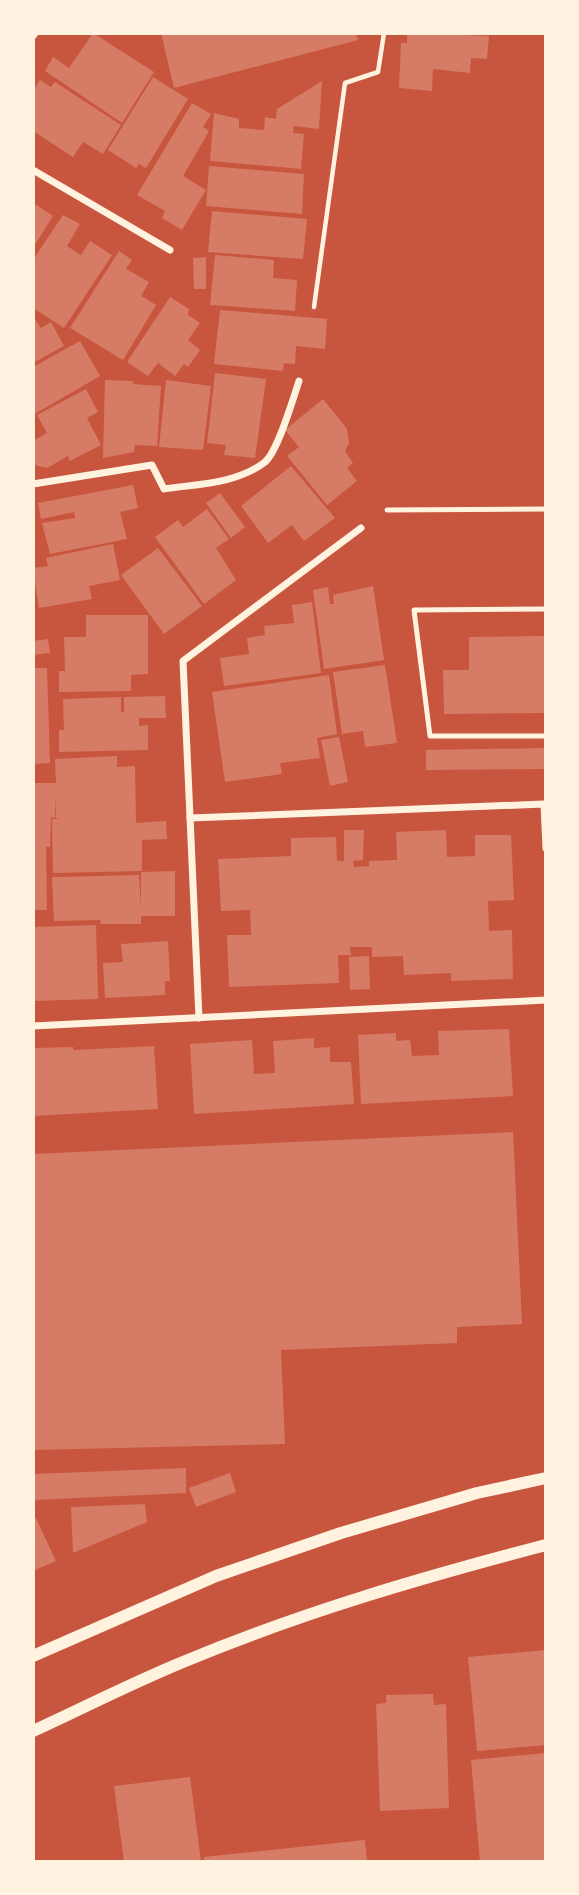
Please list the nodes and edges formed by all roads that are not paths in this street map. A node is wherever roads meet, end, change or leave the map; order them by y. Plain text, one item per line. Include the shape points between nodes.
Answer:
1 (33, 170) edge
2 (170, 250) dead end
3 (299, 381) dead end
4 (33, 484) edge
5 (546, 509) edge
6 (387, 510) dead end
7 (362, 528) dead end
8 (546, 609) edge
9 (546, 736) edge
10 (190, 818) junction
11 (546, 848) edge
12 (546, 1000) edge
13 (199, 1018) junction
14 (33, 1026) edge
15 (546, 1478) edge
16 (546, 1545) edge
17 (33, 1656) edge
18 (33, 1731) edge

1 - 2 street
3 - 4 street via 267,461 238,477 164,489 152,465
5 - 6 lane
7 - 10 street via 183,661
8 - 9 lane via 414,610 430,736
10 - 11 street via 544,804
10 - 13 street
12 - 13 street
13 - 14 street
15 - 17 street via 341,1533 216,1576
16 - 18 street via 315,1613 183,1662

